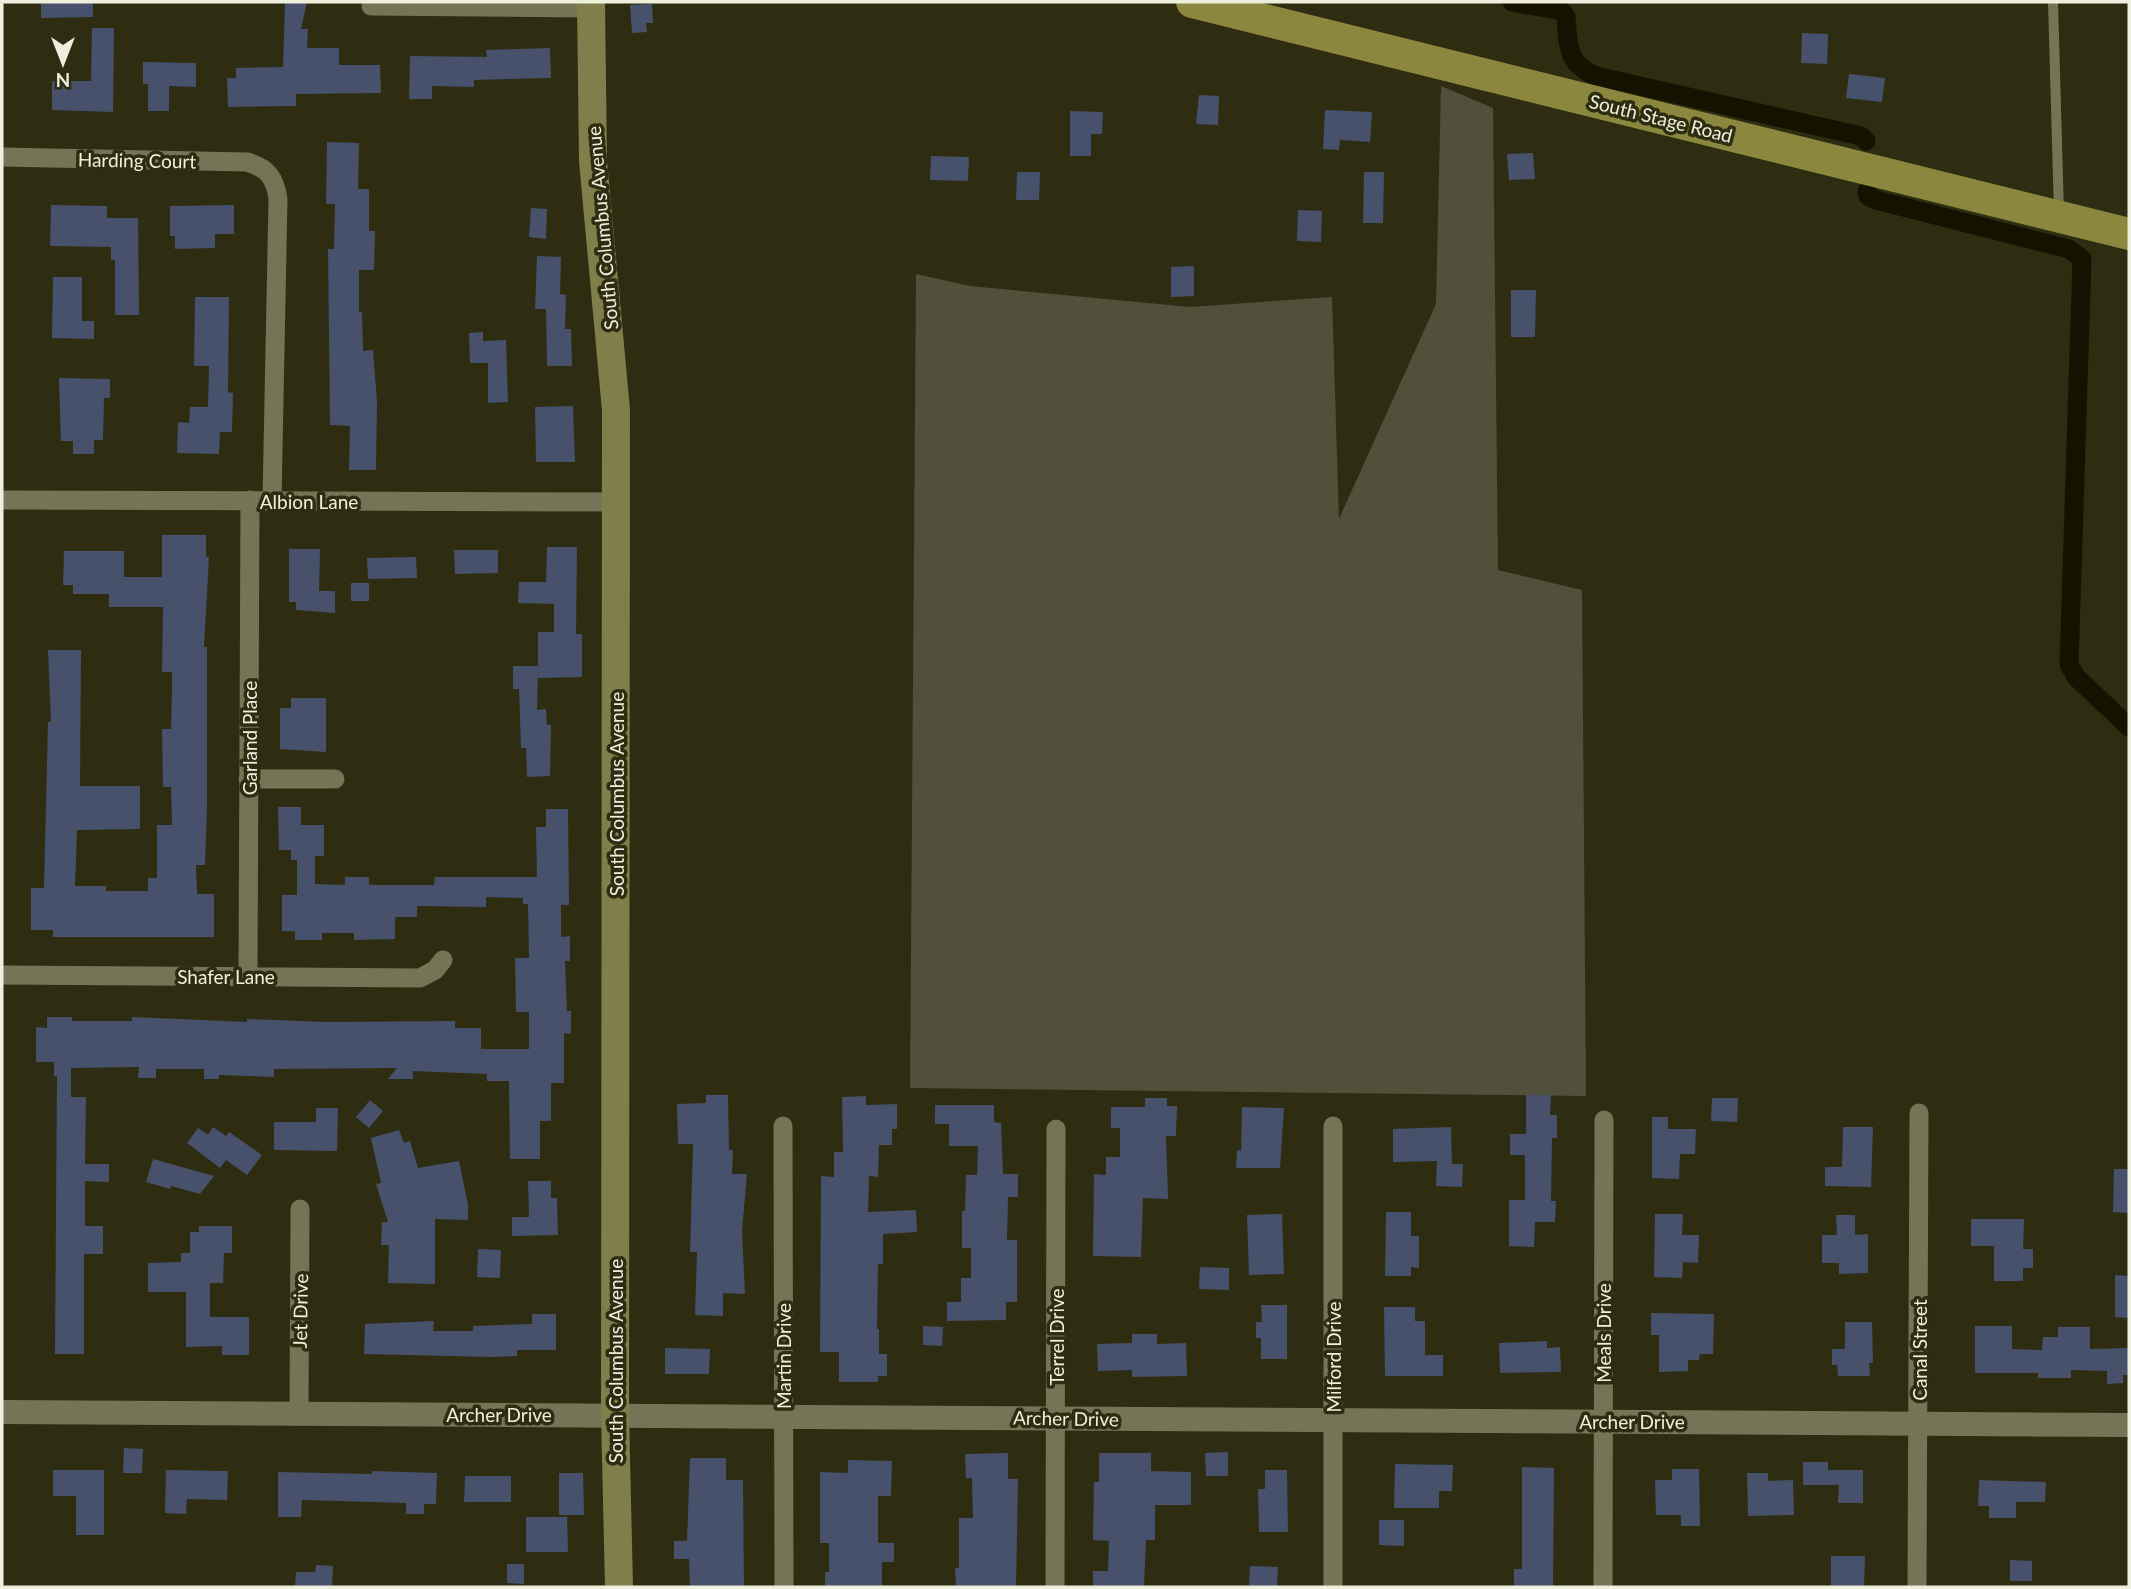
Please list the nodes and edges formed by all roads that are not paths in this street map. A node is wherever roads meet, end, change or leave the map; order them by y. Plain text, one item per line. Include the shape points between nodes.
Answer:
1 (1192, 2) edge
2 (2053, 2) edge
3 (591, 5) edge
4 (371, 6) dead end
5 (2, 157) edge
6 (2060, 217) junction
7 (2129, 234) edge
8 (2, 500) edge
9 (250, 500) junction
10 (272, 500) junction
11 (617, 502) junction
12 (248, 779) junction
13 (335, 779) dead end
14 (443, 960) dead end
15 (2, 975) edge
16 (248, 976) junction
17 (1919, 1113) dead end
18 (1604, 1120) dead end
19 (783, 1126) dead end
20 (1334, 1126) dead end
21 (1056, 1129) dead end
22 (300, 1209) dead end
23 (2, 1412) edge
24 (299, 1413) junction
25 (615, 1414) junction
26 (782, 1416) junction
27 (1055, 1417) junction
28 (1603, 1420) junction
29 (1332, 1421) junction
30 (1918, 1422) junction
31 (2129, 1425) edge
32 (619, 1587) edge
33 (784, 1587) edge
34 (1055, 1587) edge
35 (1333, 1587) edge
36 (1603, 1587) edge
37 (1917, 1587) edge

1 - 6 main road, South Stage Road via 1263,15
2 - 6 lane
3 - 4 street
3 - 11 main road, South Columbus Avenue via 593,160 615,398
5 - 10 street, Harding Court via 247,162 270,173 278,199
6 - 7 main road, South Stage Road
8 - 9 street, Albion Lane
9 - 10 street, Albion Lane
9 - 12 street, Garland Place
10 - 11 street, Albion Lane
11 - 25 main road, South Columbus Avenue
12 - 13 street
12 - 16 street, Garland Place
14 - 16 street, Shafer Lane via 420,978
15 - 16 street, Shafer Lane
17 - 30 street, Canal Street
18 - 28 street, Meals Drive
19 - 26 street, Martin Drive
20 - 29 street, Milford Drive
21 - 27 street, Terrel Drive
22 - 24 street, Jet Drive
23 - 24 street, Archer Drive
24 - 25 street, Archer Drive
25 - 26 street, Archer Drive
25 - 32 main road, South Columbus Avenue
26 - 27 street, Archer Drive
26 - 33 street, Martin Drive
27 - 29 street, Archer Drive
27 - 34 street, Terrel Drive
28 - 29 street, Archer Drive
28 - 30 street, Archer Drive
28 - 36 street, Meals Drive
29 - 35 street, Milford Drive
30 - 31 street, Archer Drive
30 - 37 street, Canal Street

